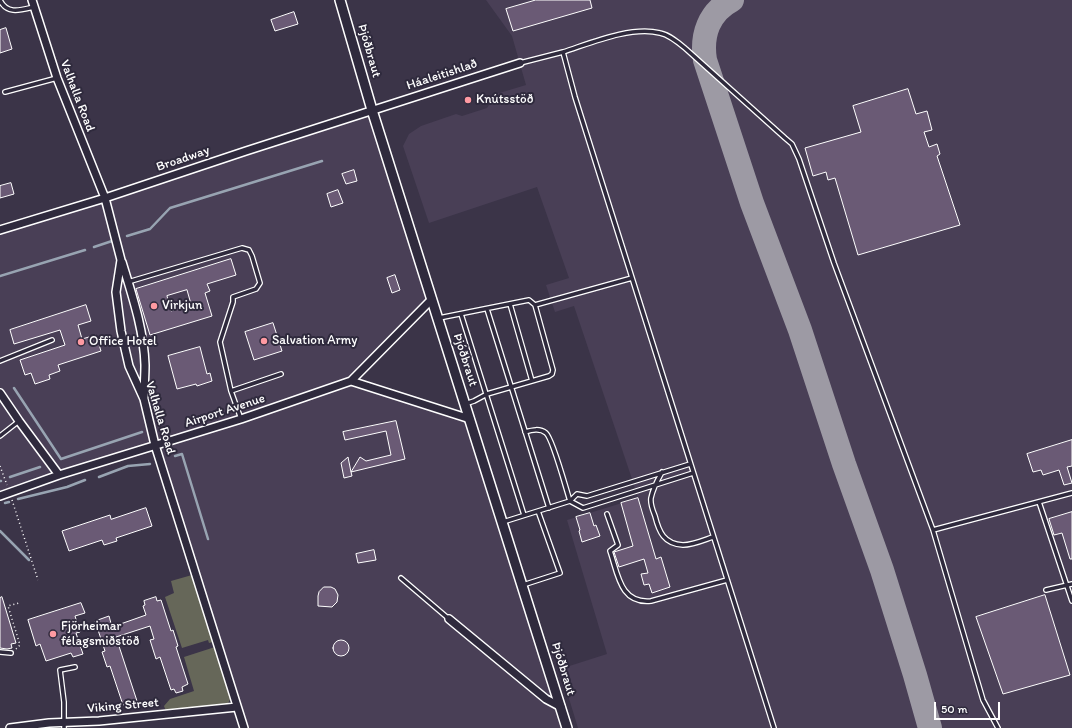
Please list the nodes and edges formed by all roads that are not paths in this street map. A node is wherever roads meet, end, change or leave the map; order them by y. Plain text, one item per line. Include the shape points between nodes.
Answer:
1 (0, 0) edge
2 (340, 0) edge
3 (33, 3) edge
4 (563, 52) junction
5 (520, 63) joint
6 (57, 78) junction
7 (5, 92) dead end
8 (372, 110) junction
9 (104, 198) junction
10 (0, 230) edge
11 (121, 260) junction
12 (632, 278) junction
13 (128, 282) junction
14 (432, 299) junction
15 (510, 304) junction
16 (535, 305) junction
17 (487, 309) junction
18 (461, 314) junction
19 (438, 318) junction
20 (52, 340) dead end
21 (0, 361) edge
22 (281, 374) dead end
23 (351, 381) junction
24 (532, 381) junction
25 (511, 387) junction
26 (231, 391) junction
27 (0, 393) edge
28 (486, 394) junction
29 (144, 399) junction
30 (465, 404) junction
31 (240, 419) junction
32 (470, 419) junction
33 (19, 421) junction
34 (525, 432) junction
35 (0, 436) edge
36 (155, 445) junction
37 (690, 464) junction
38 (662, 472) junction
39 (693, 473) junction
40 (59, 475) junction
41 (654, 485) junction
42 (1072, 493) edge
43 (0, 496) edge
44 (570, 501) junction
45 (1039, 502) junction
46 (549, 508) junction
47 (538, 511) junction
48 (607, 514) dead end
49 (524, 515) junction
50 (503, 522) junction
51 (933, 530) junction
52 (713, 537) junction
53 (401, 578) dead end
54 (727, 580) junction
55 (1072, 584) edge
56 (523, 585) junction
57 (1066, 586) junction
58 (1046, 590) dead end
59 (1072, 601) edge
60 (449, 619) joint
61 (0, 652) edge
62 (11, 653) road end
63 (74, 666) dead end
64 (561, 706) junction
65 (237, 707) junction
66 (64, 725) edge
67 (10, 728) edge
68 (244, 728) edge
69 (567, 728) edge
70 (774, 728) edge
71 (998, 728) edge

1 - 3 lane via 6,8 14,11
2 - 8 street, Þjóðbraut
3 - 6 street, Valhalla Road
4 - 5 lane
4 - 12 lane via 574,97
4 - 51 lane via 622,34 638,31 661,33 686,49 792,144 805,172 834,263
5 - 8 street, Háaleitishlað
6 - 7 lane
6 - 9 street, Valhalla Road
8 - 9 street, Broadway
8 - 14 street, Þjóðbraut
9 - 10 street, Broadway
9 - 11 street, Valhalla Road
11 - 13 street
11 - 29 street, Valhalla Road via 116,292 121,331 129,366
12 - 16 lane
12 - 37 lane
13 - 26 lane via 242,248 249,250 260,283 256,290 233,297 220,342
13 - 29 street via 141,334 145,365
14 - 19 street, Þjóðbraut
14 - 23 street, Airport Avenue
15 - 16 lane via 529,300
15 - 17 lane
15 - 24 lane
16 - 24 lane via 553,370 549,376
17 - 18 lane
17 - 25 lane
18 - 19 lane
18 - 28 lane
19 - 30 street, Þjóðbraut
20 - 21 lane
22 - 26 lane
23 - 31 street, Airport Avenue
23 - 32 street
24 - 25 lane
25 - 28 lane
25 - 34 lane
26 - 31 lane
27 - 33 street
28 - 30 lane
28 - 49 lane
29 - 36 street, Valhalla Road
30 - 32 street, Þjóðbraut
31 - 36 street, Airport Avenue
32 - 50 street, Þjóðbraut
33 - 35 lane
33 - 40 street
34 - 44 lane via 542,430 550,438
34 - 46 lane
36 - 40 street, Airport Avenue
36 - 65 street, Valhalla Road
37 - 38 lane
37 - 39 lane
38 - 41 lane
38 - 44 lane via 587,496 577,494
39 - 41 lane
39 - 52 lane
40 - 43 street, Airport Avenue
41 - 44 lane via 583,508
41 - 52 lane via 651,506 659,532 664,538 684,545
42 - 45 lane
44 - 46 lane
45 - 51 lane
45 - 57 lane
46 - 47 lane
47 - 49 lane
47 - 56 lane via 560,573
48 - 54 lane via 618,545 610,551 623,588 631,598 644,602 651,601
49 - 50 lane
50 - 56 street, Þjóðbraut
51 - 71 lane via 984,700
52 - 54 lane
53 - 60 lane
54 - 70 lane
55 - 57 lane
56 - 64 street, Þjóðbraut
57 - 58 lane
57 - 59 lane
60 - 64 street via 546,700
61 - 62 lane
63 - 66 lane via 60,670
64 - 69 street, Þjóðbraut
65 - 66 street, Viking Street
65 - 68 street, Valhalla Road
66 - 67 street, Viking Street

